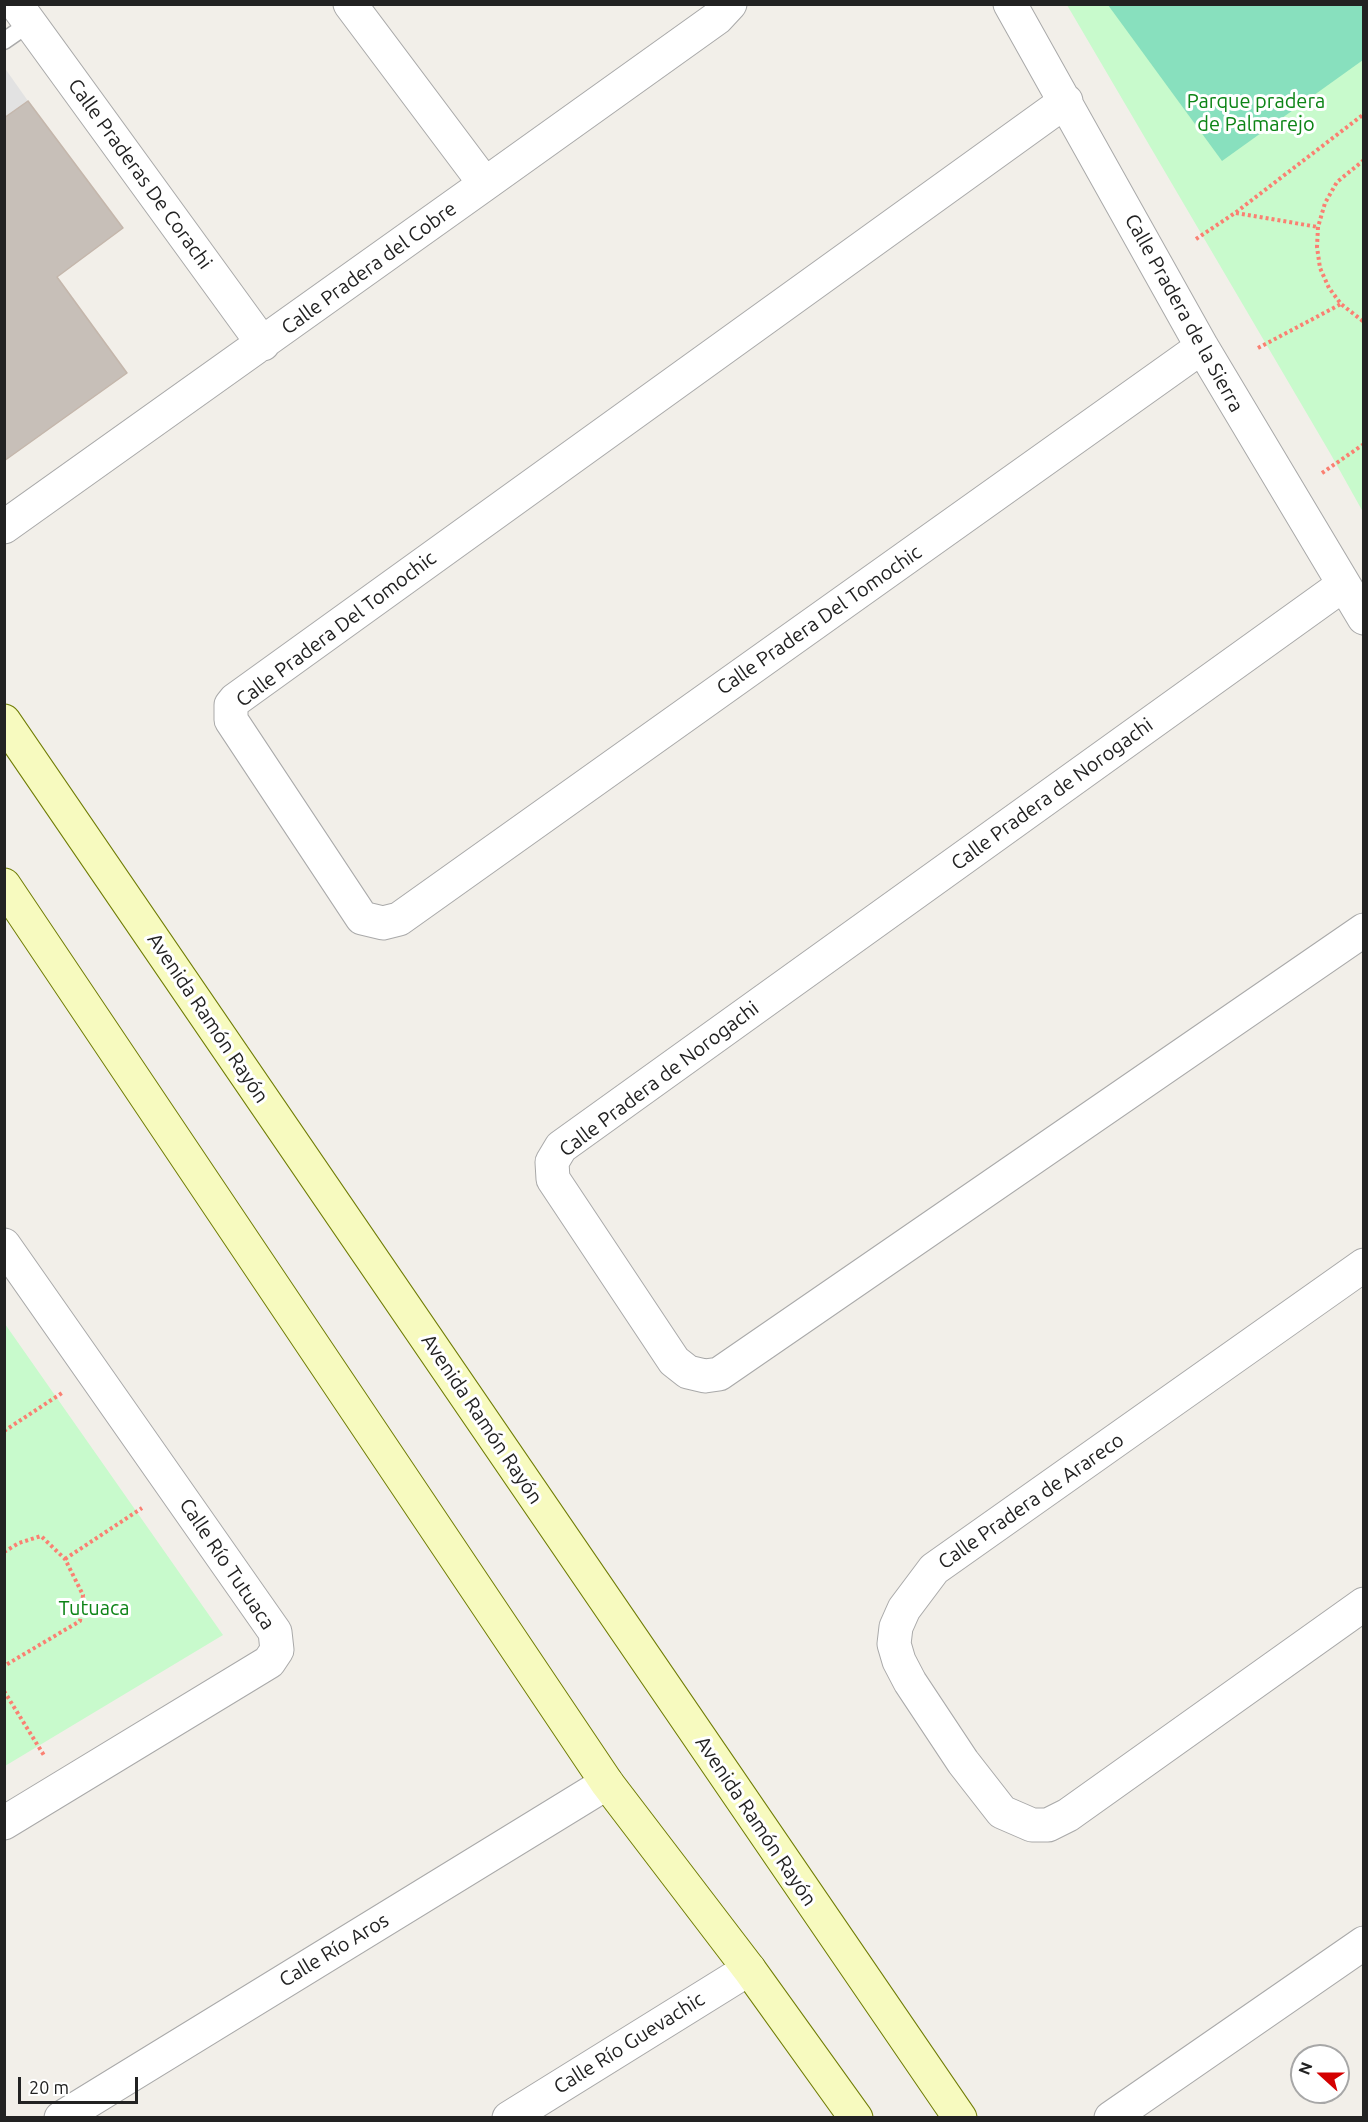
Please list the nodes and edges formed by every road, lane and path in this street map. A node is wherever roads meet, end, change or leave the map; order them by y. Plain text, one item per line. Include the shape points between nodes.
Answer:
1 (351, 4) edge
2 (1010, 4) edge
3 (718, 9) edge
4 (17, 23) edge
5 (1066, 101) junction
6 (1364, 114) edge
7 (1364, 160) edge
8 (485, 184) junction
9 (1235, 213) junction
10 (1318, 227) junction
11 (1196, 239) dead end
12 (1341, 304) junction
13 (1364, 322) edge
14 (263, 344) junction
15 (1202, 347) junction
16 (1258, 348) dead end
17 (1364, 444) edge
18 (1290, 497) junction
19 (4, 527) edge
20 (1343, 585) junction
21 (1364, 618) edge
22 (4, 721) edge
23 (4, 885) edge
24 (1364, 930) edge
25 (4, 1245) edge
26 (1364, 1265) edge
27 (64, 1392) dead end
28 (4, 1431) edge
29 (174, 1486) junction
30 (4, 1552) edge
31 (65, 1559) junction
32 (1364, 1604) edge
33 (4, 1666) edge
34 (4, 1691) edge
35 (607, 1783) junction
36 (63, 1786) junction
37 (4, 1823) edge
38 (1364, 1943) edge
39 (749, 1969) junction
40 (61, 2118) edge
41 (509, 2118) edge
42 (856, 2118) edge
43 (960, 2118) edge
44 (1112, 2118) edge

1 - 8 street
2 - 5 street, Calle Pradera de la Sierra
3 - 8 street, Calle Pradera del Cobre
4 - 14 street, Calle Praderas De Corachi
5 - 15 street, Calle Pradera de la Sierra
5 - 15 street, Calle Pradera Del Tomochic via 235,700 231,720 362,918 383,923 399,919
6 - 9 path
7 - 10 path via 1337,182 1324,203
8 - 14 street, Calle Pradera del Cobre
9 - 10 path
9 - 11 path
10 - 12 path via 1320,268
12 - 13 path
12 - 16 path
14 - 19 street, Calle Pradera del Cobre
15 - 18 street, Calle Pradera de la Sierra
17 - 18 path
18 - 20 street, Calle Pradera de la Sierra
20 - 21 street, Calle Pradera de la Sierra
20 - 24 street, Calle Pradera de Norogachi via 561,1147 552,1162 553,1179 674,1360 688,1372 719,1374
22 - 43 main road, Avenida Ramón Rayón
23 - 35 main road
25 - 29 street, Calle Río Tutuaca
26 - 32 street, Calle Pradera de Arareco via 934,1569 904,1609 894,1644 910,1682 1002,1812 1032,1825 1048,1825 1068,1815
27 - 28 path
29 - 31 path
29 - 36 street, Calle Río Tutuaca via 275,1632 278,1650 269,1662
30 - 31 path via 19,1542 41,1536
31 - 33 path via 82,1595 80,1620
34 - 36 path
35 - 39 main road
35 - 40 street, Calle Río Aros
36 - 37 street, Calle Río Tutuaca
38 - 44 street
39 - 41 street, Calle Río Guevachic
39 - 42 main road

